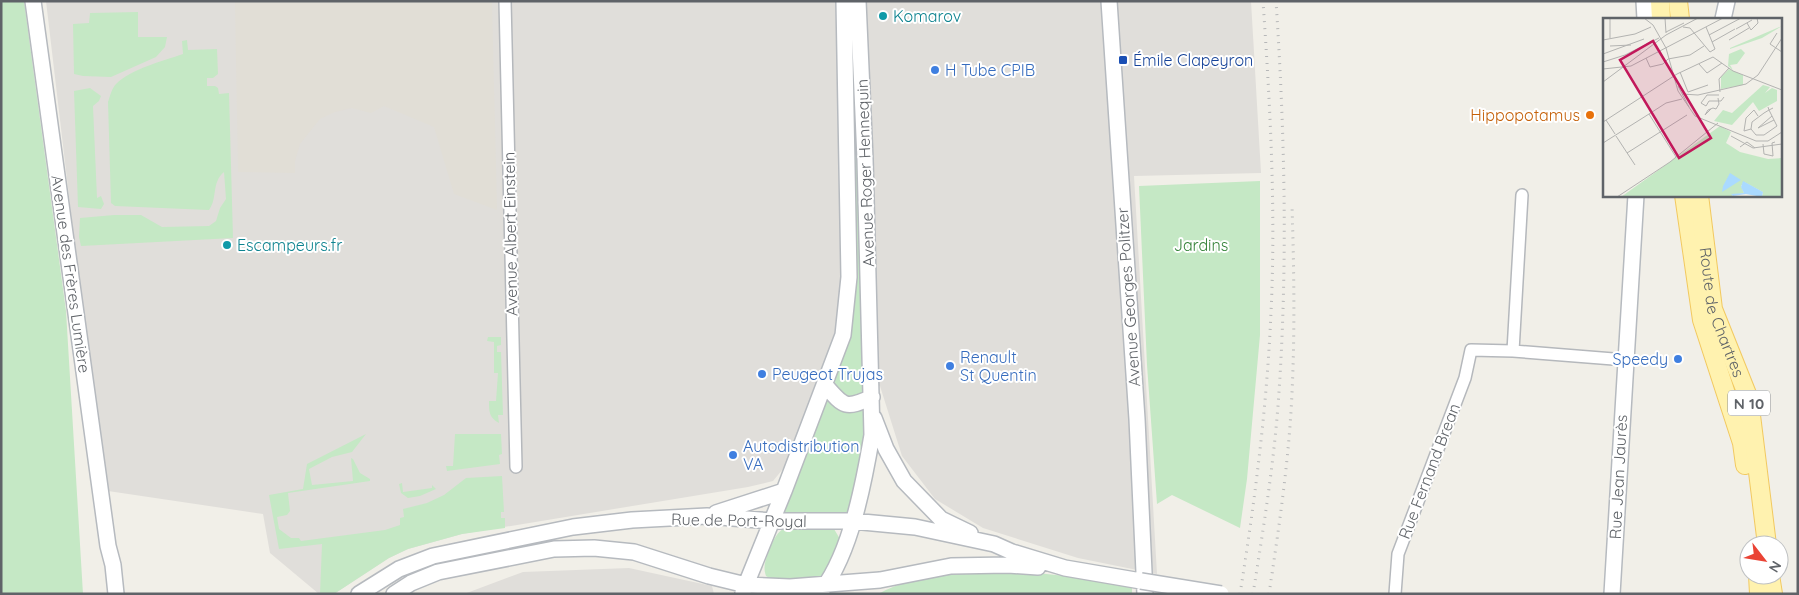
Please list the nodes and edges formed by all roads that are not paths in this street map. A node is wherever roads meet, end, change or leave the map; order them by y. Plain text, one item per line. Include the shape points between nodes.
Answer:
1 (33, 1) edge
2 (505, 1) edge
3 (844, 1) edge
4 (858, 1) edge
5 (1109, 1) edge
6 (1642, 1) edge
7 (1653, 1) edge
8 (1660, 1) edge
9 (1678, 1) edge
10 (1727, 1) edge
11 (1642, 18) edge
12 (1651, 18) edge
13 (1661, 18) edge
14 (1680, 18) edge
15 (1723, 18) edge
16 (1522, 195) dead end
17 (1636, 196) edge
18 (1684, 196) edge
19 (1699, 196) edge
20 (1707, 196) edge
21 (1707, 268) junction
22 (1513, 351) junction
23 (1626, 360) junction
24 (825, 385) junction
25 (872, 404) junction
26 (516, 466) dead end
27 (784, 491) junction
28 (707, 516) junction
29 (772, 521) junction
30 (852, 521) junction
31 (1753, 535) edge
32 (1766, 535) edge
33 (994, 544) junction
34 (108, 546) junction
35 (1065, 568) junction
36 (880, 580) junction
37 (1143, 587) edge
38 (744, 589) edge
39 (823, 589) edge
40 (107, 594) edge
41 (116, 594) edge
42 (359, 594) edge
43 (394, 594) edge
44 (860, 594) edge
45 (1221, 594) edge
46 (1395, 594) edge
47 (1612, 594) edge

1 - 34 street, Avenue des Frères Lumière
2 - 26 street, Avenue Albert Einstein
3 - 24 street, Avenue Roger Hennequin via 849,277 843,335
4 - 25 street, Avenue Roger Hennequin
5 - 37 street, Avenue Georges Politzer via 1137,419
6 - 11 street
7 - 12 street
8 - 13 main road
9 - 14 main road
10 - 15 street
16 - 22 street
17 - 23 street, Rue Jean Jaurès
18 - 31 main road, Route de Chartres / N 10 via 1702,320 1742,443
19 - 21 main road, Route de Chartres / N 10
20 - 21 main road via 1713,255
21 - 32 main road, Route de Chartres / N 10 via 1713,309 1749,399
22 - 23 street
22 - 46 street, Rue Fernand Brean via 1471,350 1465,378 1398,554
23 - 47 street, Rue Jean Jaurès
24 - 25 street via 839,402
24 - 27 street, Avenue Roger Hennequin
25 - 30 street, Avenue Roger Hennequin via 872,435 865,478
25 - 33 street via 886,448 904,481 941,519
27 - 28 street
27 - 29 street, Avenue Roger Hennequin
28 - 29 street, Rue de Port-Royal
28 - 42 street, Rue de Port-Royal via 573,527 433,556 399,569
29 - 30 street, Rue de Port-Royal
29 - 38 street, Avenue Roger Hennequin
30 - 33 street, Rue de Port-Royal via 915,526
30 - 39 street, Avenue Roger Hennequin via 844,549
33 - 35 street, Rue de Port-Royal
34 - 40 street, Avenue des Frères Lumière
34 - 41 street, Avenue des Frères Lumière
35 - 36 street, Rue de Port-Royal via 1008,564 952,566
35 - 37 street, Rue de Port-Royal
36 - 39 street, Rue de Port-Royal
36 - 44 street
37 - 45 street, Rue de Port-Royal, bridge
38 - 39 street, Rue de Port-Royal
38 - 43 street, Rue de Port-Royal via 634,552 594,548 554,549 438,572

